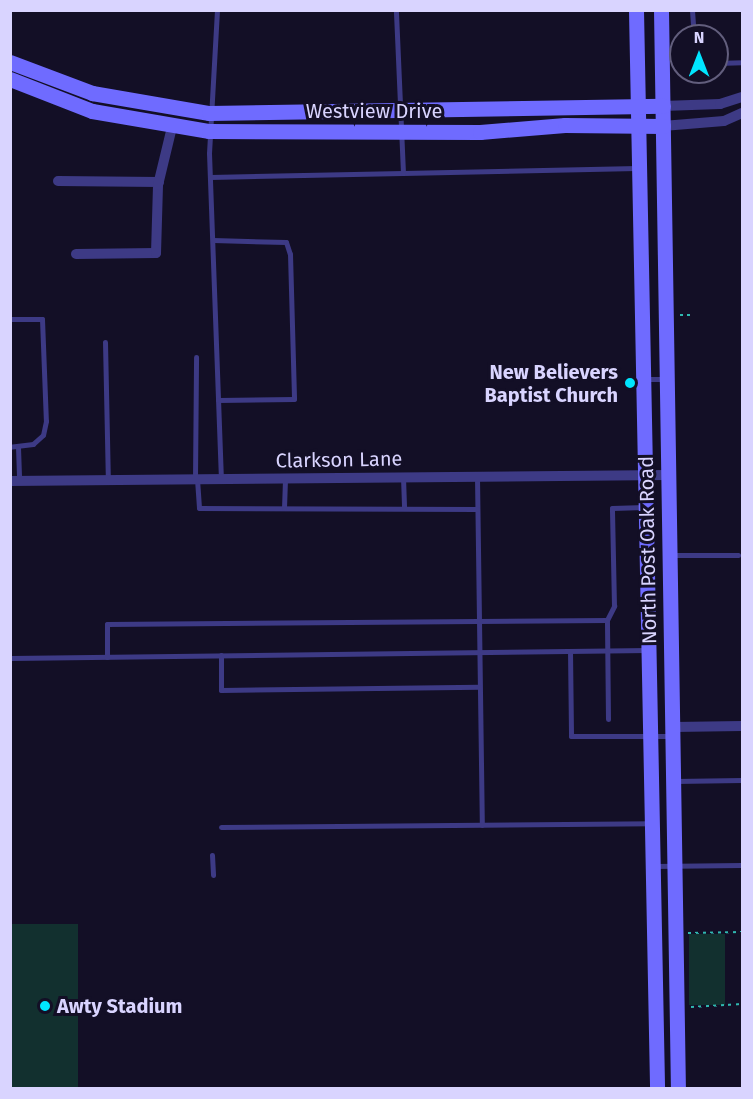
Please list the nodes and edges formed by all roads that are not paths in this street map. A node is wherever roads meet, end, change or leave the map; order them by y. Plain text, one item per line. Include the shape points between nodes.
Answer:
1 (217, 10) edge
2 (396, 10) edge
3 (636, 10) edge
4 (661, 10) edge
5 (10, 62) edge
6 (10, 79) edge
7 (742, 97) edge
8 (663, 106) junction
9 (637, 107) junction
10 (398, 112) junction
11 (209, 113) junction
12 (742, 113) edge
13 (637, 124) junction
14 (663, 126) junction
15 (172, 127) junction
16 (209, 131) junction
17 (399, 132) junction
18 (639, 168) junction
19 (403, 172) junction
20 (210, 177) junction
21 (58, 182) dead end
22 (159, 182) junction
23 (213, 240) junction
24 (76, 254) dead end
25 (10, 319) edge
26 (105, 342) dead end
27 (196, 357) dead end
28 (666, 379) junction
29 (643, 380) junction
30 (218, 400) junction
31 (10, 447) edge
32 (18, 447) junction
33 (646, 475) junction
34 (668, 475) junction
35 (403, 477) junction
36 (477, 477) junction
37 (285, 478) junction
38 (196, 479) junction
39 (221, 479) junction
40 (108, 480) junction
41 (15, 481) edge
42 (646, 507) junction
43 (284, 508) junction
44 (404, 508) junction
45 (477, 509) junction
46 (667, 555) junction
47 (738, 555) dead end
48 (607, 620) junction
49 (478, 621) junction
50 (650, 650) junction
51 (570, 651) junction
52 (608, 651) junction
53 (478, 652) junction
54 (221, 656) junction
55 (107, 657) junction
56 (10, 658) edge
57 (479, 687) junction
58 (608, 719) dead end
59 (742, 726) edge
60 (674, 732) junction
61 (652, 736) junction
62 (742, 780) edge
63 (674, 781) junction
64 (653, 823) junction
65 (482, 825) junction
66 (221, 827) dead end
67 (212, 855) dead end
68 (742, 865) edge
69 (654, 866) junction
70 (674, 866) junction
71 (213, 875) dead end
72 (657, 1089) edge
73 (678, 1089) edge

1 - 11 lane
2 - 10 lane
3 - 9 main road, North Post Oak Road
4 - 8 main road, North Post Oak Road
5 - 11 main road, Westview Drive via 92,93
6 - 15 main road, Westview Drive via 92,111
7 - 8 street, Westview Drive via 720,104
8 - 9 main road, Westview Drive
8 - 14 main road, North Post Oak Road
9 - 10 main road, Westview Drive
9 - 13 main road, North Post Oak Road
10 - 11 main road, Westview Drive
10 - 17 lane
11 - 16 lane
12 - 14 street, Westview Drive via 724,122
13 - 14 main road, Westview Drive
13 - 17 main road, Westview Drive
13 - 18 main road, North Post Oak Road
14 - 28 main road, North Post Oak Road
15 - 16 main road, Westview Drive
15 - 22 street
16 - 17 main road, Westview Drive
16 - 20 lane
17 - 19 lane
18 - 19 lane
18 - 29 main road, North Post Oak Road
19 - 20 lane
20 - 23 lane
21 - 22 street
22 - 24 street via 156,253
23 - 30 lane
23 - 30 lane via 286,242 290,254 294,399
25 - 32 lane via 42,319 46,421 43,435 33,444
26 - 40 lane
27 - 38 lane
28 - 29 lane
28 - 34 main road, North Post Oak Road
29 - 33 main road, North Post Oak Road
30 - 39 lane
31 - 32 lane
32 - 41 lane
33 - 34 street, Clarkson Lane
33 - 36 street, Clarkson Lane
33 - 42 main road, North Post Oak Road
34 - 46 main road, North Post Oak Road
35 - 36 street, Clarkson Lane
35 - 37 street, Clarkson Lane
35 - 44 lane
36 - 45 lane
37 - 39 street, Clarkson Lane
37 - 43 lane
38 - 39 street, Clarkson Lane
38 - 40 street, Clarkson Lane
38 - 43 lane via 199,508
40 - 41 street, Clarkson Lane
42 - 48 lane via 612,508 614,606
42 - 50 main road, North Post Oak Road
43 - 44 lane
44 - 45 lane
45 - 49 lane
46 - 47 lane
46 - 60 main road, North Post Oak Road
48 - 49 lane
48 - 52 lane
49 - 53 lane
49 - 55 lane via 107,624
50 - 52 lane
50 - 61 main road, North Post Oak Road
51 - 52 lane
51 - 53 lane
51 - 61 lane via 571,736
52 - 58 lane
53 - 54 lane
53 - 57 lane
54 - 55 lane
54 - 57 lane via 221,690
55 - 56 lane
57 - 65 lane
59 - 60 street
60 - 61 lane
60 - 63 main road, North Post Oak Road
61 - 64 main road, North Post Oak Road
62 - 63 lane
63 - 70 main road, North Post Oak Road
64 - 65 lane
64 - 69 main road, North Post Oak Road
65 - 66 lane
67 - 71 lane
68 - 70 lane
69 - 70 lane
69 - 72 main road, North Post Oak Road
70 - 73 main road, North Post Oak Road

